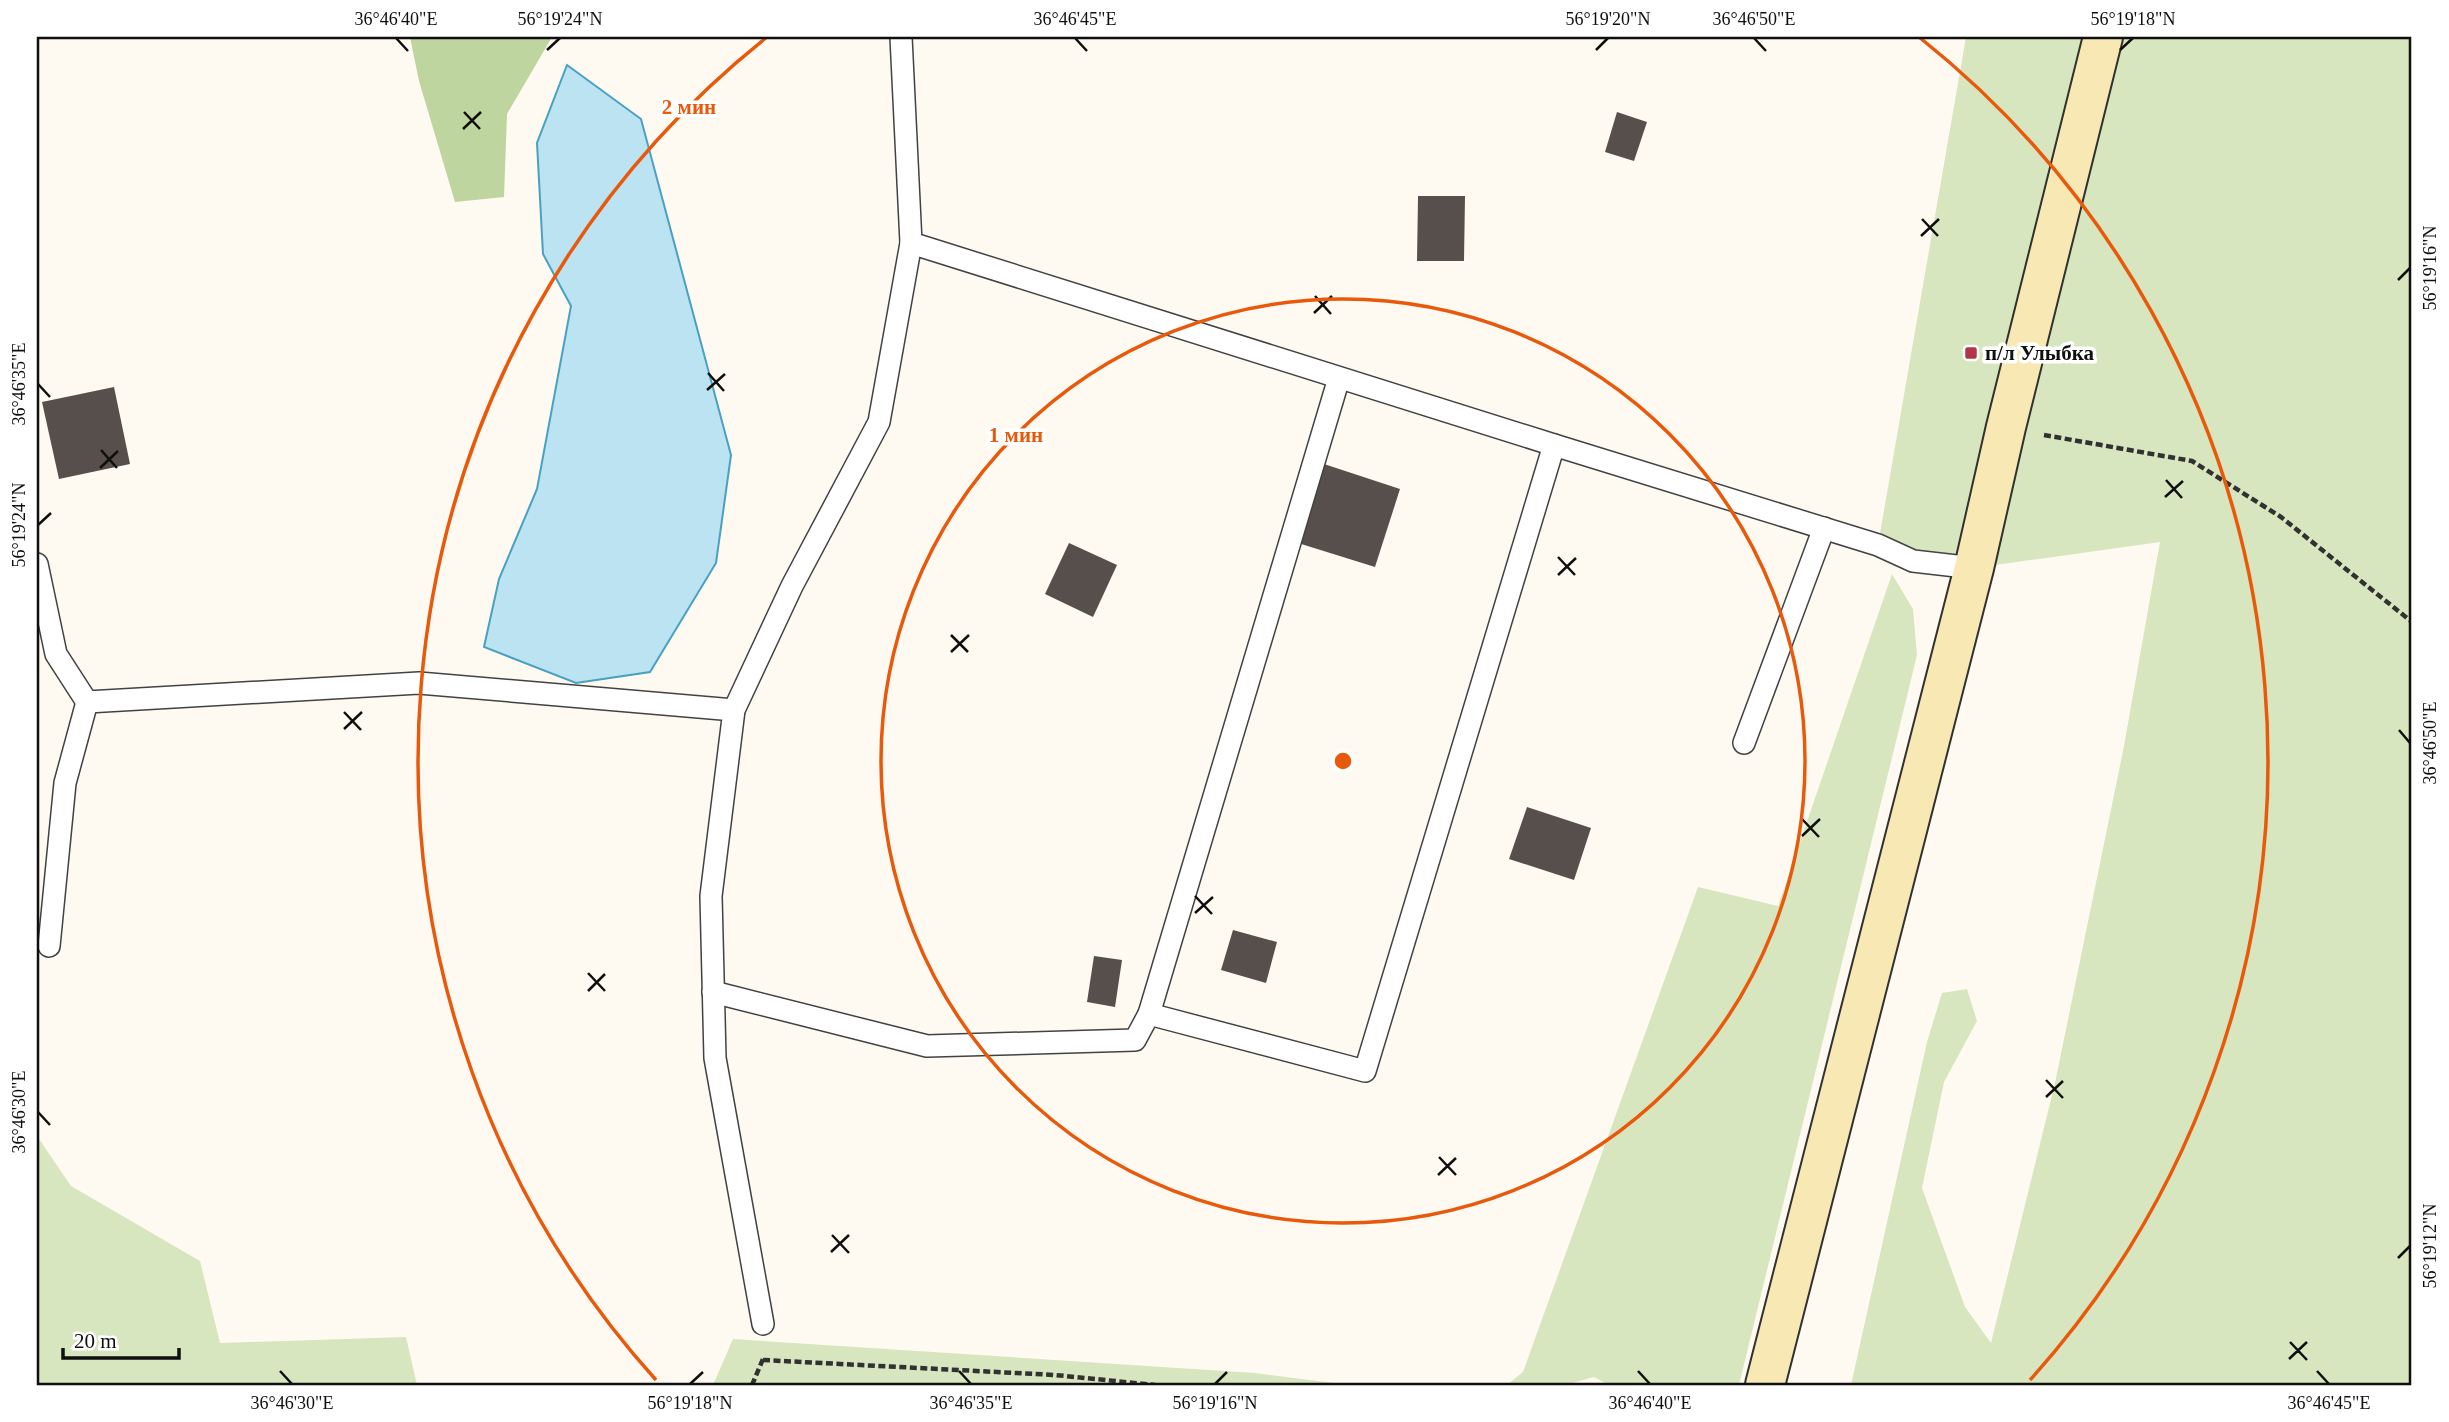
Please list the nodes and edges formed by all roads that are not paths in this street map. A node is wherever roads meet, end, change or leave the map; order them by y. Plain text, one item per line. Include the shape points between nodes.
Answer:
1 (901, 37) edge
2 (2103, 37) edge
3 (911, 243) junction
4 (1339, 378) junction
5 (1554, 445) junction
6 (1824, 528) junction
7 (37, 564) edge
8 (1974, 568) junction
9 (87, 702) junction
10 (734, 710) junction
11 (1744, 743) dead end
12 (48, 946) dead end
13 (713, 992) junction
14 (1149, 1014) junction
15 (763, 1324) dead end
16 (1766, 1385) edge

1 - 3 lane
2 - 8 street
3 - 4 lane
3 - 10 lane via 879,422 792,586
4 - 5 lane
4 - 14 lane
5 - 6 lane
5 - 14 lane via 1365,1071
6 - 8 lane via 1913,561
6 - 11 lane
7 - 9 lane via 55,654
8 - 16 street
9 - 10 lane via 419,682
9 - 12 lane via 65,783
10 - 13 lane via 711,896
13 - 14 lane via 928,1046 1135,1040
13 - 15 lane via 715,1058

